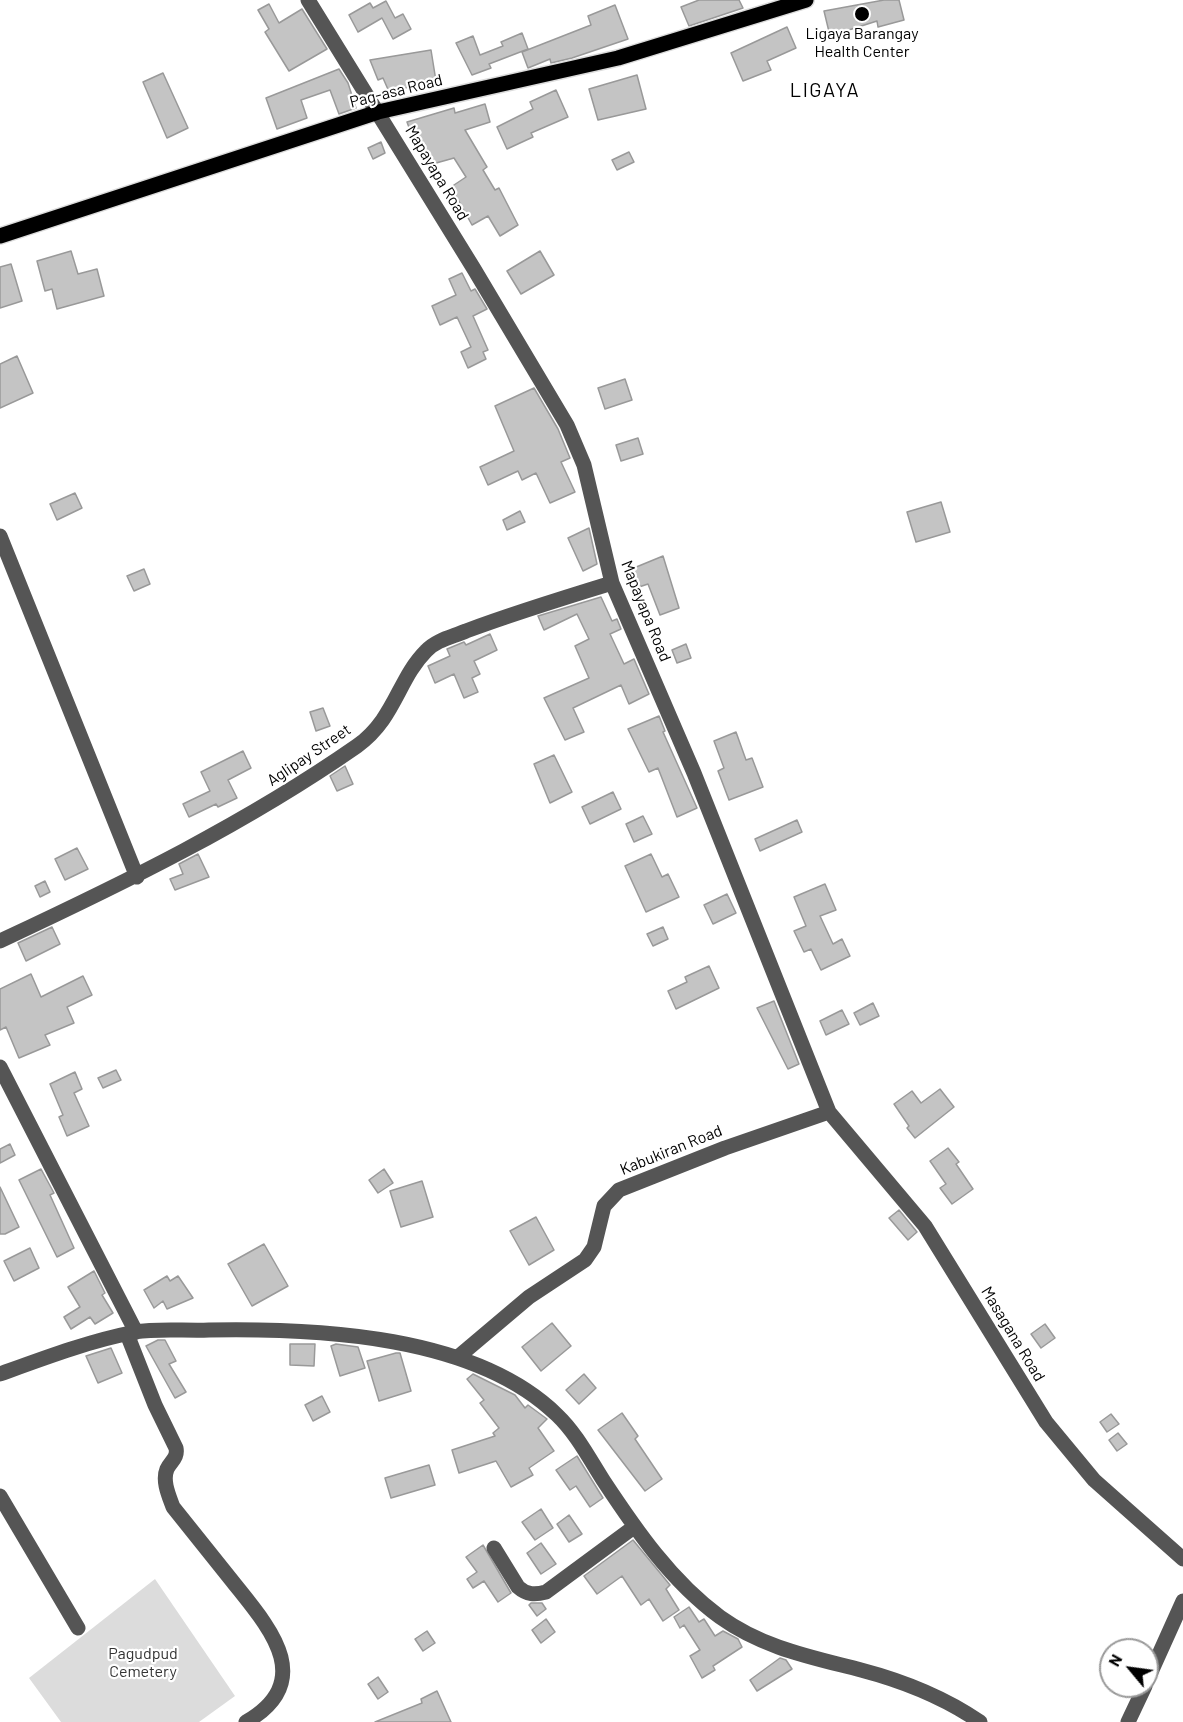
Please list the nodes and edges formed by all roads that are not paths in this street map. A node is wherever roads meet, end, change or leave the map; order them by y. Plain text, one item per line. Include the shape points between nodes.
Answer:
1 (308, 0) edge
2 (806, 0) edge
3 (378, 112) junction
4 (0, 236) edge
5 (0, 536) edge
6 (612, 583) junction
7 (137, 877) junction
8 (0, 941) edge
9 (0, 1067) edge
10 (829, 1112) junction
11 (131, 1333) junction
12 (458, 1358) junction
13 (0, 1374) edge
14 (0, 1496) edge
15 (634, 1527) junction
16 (494, 1548) dead end
17 (1183, 1559) edge
18 (1183, 1601) edge
19 (78, 1628) dead end
20 (1159, 1654) edge
21 (1139, 1698) edge
22 (246, 1722) edge
23 (980, 1722) edge
24 (1128, 1722) edge

1 - 3 street, Mapayapa Road
2 - 3 main road, Pag-asa Road via 618,58
3 - 4 main road, Pag-asa Road
3 - 6 street, Mapayapa Road via 567,425 584,465
5 - 7 street
6 - 7 street, Aglipay Street via 499,618 434,644 417,663 386,718 360,744 243,820
6 - 10 street, Mapayapa Road via 694,773
7 - 8 street, Aglipay Street
9 - 11 street
10 - 12 street, Kabukiran Road via 620,1190 604,1206 594,1247 585,1260 530,1297
10 - 17 street, Masagana Road via 925,1226 1052,1430 1094,1480
11 - 12 street via 262,1329 366,1337
11 - 13 street
11 - 22 street via 155,1405 176,1448 176,1457 166,1473 173,1507 276,1639 282,1672 279,1685
12 - 15 street via 500,1374 556,1413
14 - 19 street
15 - 16 street via 546,1592 537,1594 518,1587
15 - 23 street via 680,1582 719,1617 746,1634 788,1653 864,1671 929,1694
18 - 20 street
21 - 24 street

